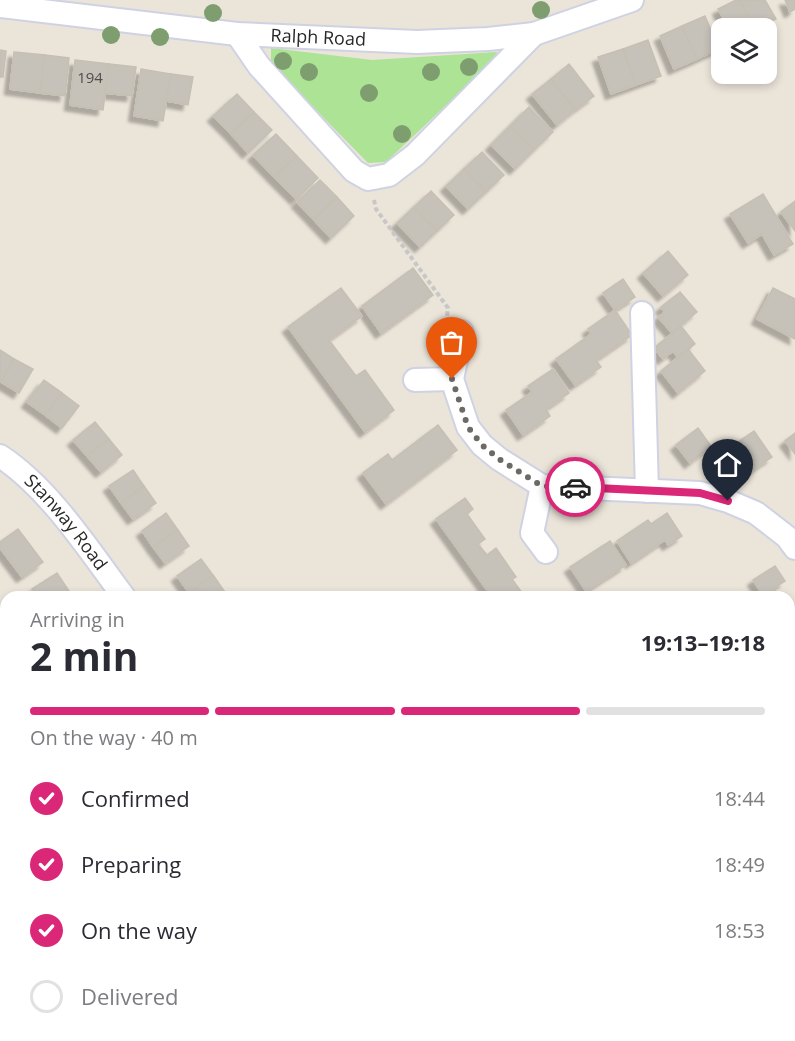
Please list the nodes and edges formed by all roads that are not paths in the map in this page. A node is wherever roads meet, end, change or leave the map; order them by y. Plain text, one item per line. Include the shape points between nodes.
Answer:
1 (632, 0) edge
2 (0, 6) edge
3 (237, 34) junction
4 (534, 34) junction
5 (642, 313) dead end
6 (462, 332) road end
7 (452, 379) junction
8 (415, 380) dead end
9 (0, 456) edge
10 (542, 486) junction
11 (647, 491) junction
12 (795, 548) edge
13 (546, 552) dead end
14 (119, 591) edge

1 - 4 street, Ralph Road
2 - 3 street, Ralph Road
3 - 4 street, Ralph Road via 417,42
3 - 4 street via 259,66 354,171 368,179 388,176 415,155
5 - 11 street
6 - 7 street
7 - 8 street
7 - 10 street via 468,427 482,445
9 - 14 street, Stanway Road via 43,493
10 - 11 street
10 - 13 street via 532,533
11 - 12 street via 700,493 728,501 756,513

